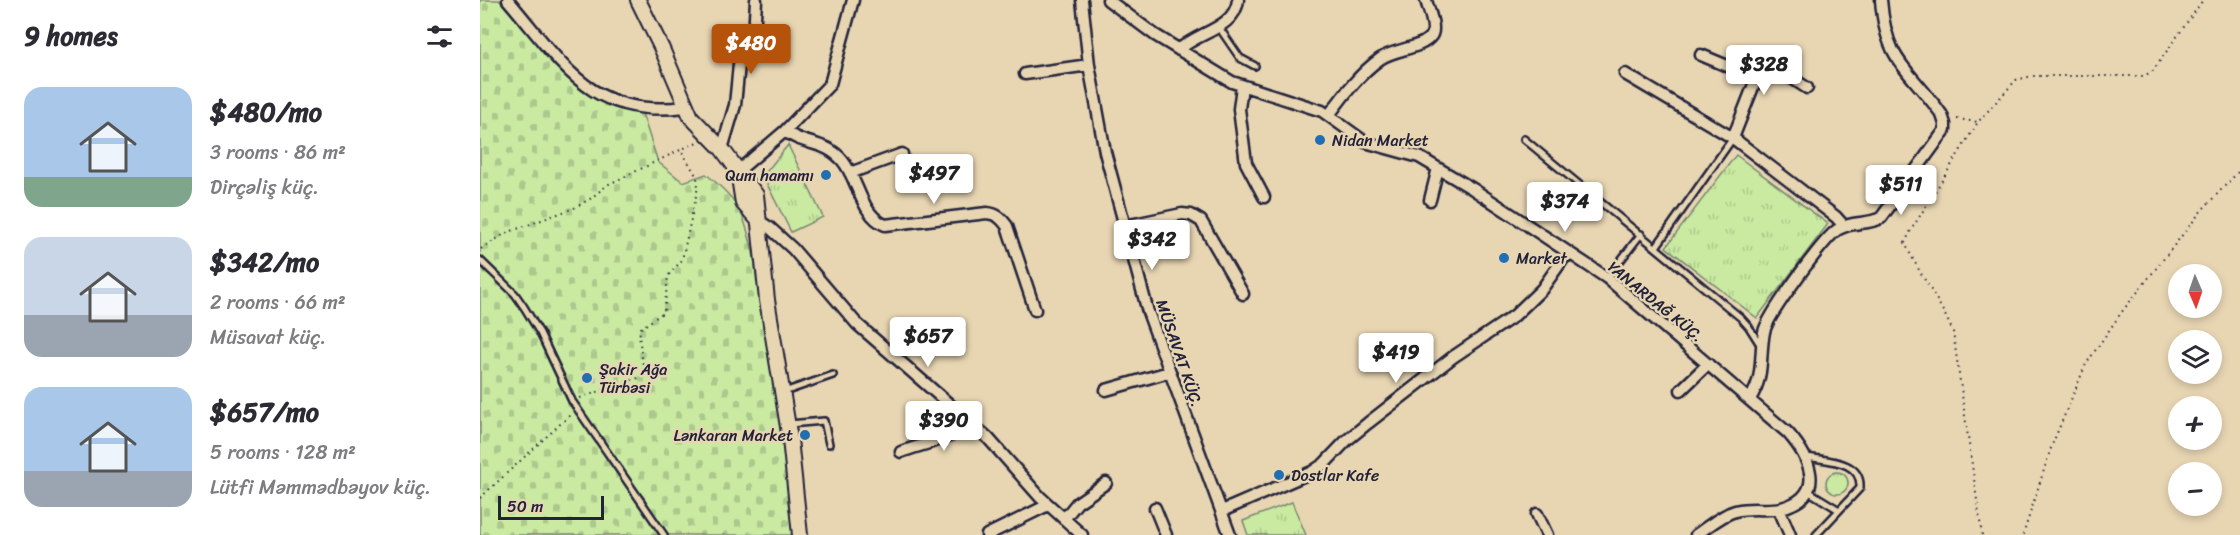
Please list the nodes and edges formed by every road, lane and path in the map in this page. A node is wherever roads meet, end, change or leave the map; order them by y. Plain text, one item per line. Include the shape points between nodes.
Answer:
1 (507, 0) edge
2 (638, 0) edge
3 (756, 0) edge
4 (853, 0) edge
5 (1082, 0) edge
6 (1108, 0) edge
7 (1238, 0) edge
8 (1426, 0) edge
9 (1881, 0) edge
10 (2203, 0) edge
11 (1218, 26) junction
12 (1179, 50) junction
13 (1701, 55) dead end
14 (1089, 65) junction
15 (1255, 66) dead end
16 (1025, 74) dead end
17 (1625, 74) dead end
18 (1756, 78) junction
19 (1242, 86) junction
20 (1808, 88) dead end
21 (685, 107) junction
22 (1329, 115) junction
23 (1944, 119) junction
24 (1978, 122) junction
25 (785, 131) junction
26 (708, 136) junction
27 (1733, 138) junction
28 (1524, 139) dead end
29 (722, 149) junction
30 (681, 150) junction
31 (902, 154) dead end
32 (1438, 168) junction
33 (2240, 170) edge
34 (738, 171) junction
35 (850, 172) junction
36 (1264, 197) dead end
37 (1430, 200) dead end
38 (759, 221) junction
39 (1125, 226) junction
40 (1844, 226) junction
41 (1641, 234) junction
42 (1656, 247) junction
43 (480, 250) edge
44 (1568, 252) junction
45 (480, 260) edge
46 (1606, 278) junction
47 (1243, 294) dead end
48 (1035, 310) dead end
49 (1762, 347) junction
50 (1708, 364) junction
51 (1169, 372) junction
52 (833, 375) dead end
53 (1106, 390) dead end
54 (1681, 390) dead end
55 (782, 393) junction
56 (1750, 399) junction
57 (572, 401) junction
58 (577, 409) junction
59 (969, 422) junction
60 (788, 424) junction
61 (830, 444) dead end
62 (901, 452) dead end
63 (1807, 457) junction
64 (1106, 483) dead end
65 (1807, 490) junction
66 (480, 498) edge
67 (1048, 505) junction
68 (1155, 508) dead end
69 (1779, 508) junction
70 (1839, 510) junction
71 (1222, 511) junction
72 (1537, 514) dead end
73 (1064, 519) junction
74 (664, 535) edge
75 (800, 535) edge
76 (987, 535) edge
77 (1082, 535) edge
78 (1166, 535) edge
79 (1230, 535) edge
80 (1547, 535) edge
81 (1696, 535) edge
82 (1790, 535) edge
83 (1816, 535) edge
84 (1982, 535) edge
85 (2023, 535) edge

1 - 21 street via 591,91 640,108
2 - 21 street
3 - 29 street via 754,36 739,64 735,105
4 - 25 street via 830,84
5 - 14 street, MÜSAVAT KÜÇ.
6 - 12 street, YANARDAĞ KÜÇ.
7 - 11 street via 1236,11
8 - 22 street via 1433,28 1431,37 1379,59
9 - 23 street via 1888,42 1895,57
10 - 24 path via 2152,72 2143,76 2032,76 2016,80
11 - 12 street
11 - 15 lane via 1239,58
12 - 19 street, YANARDAĞ KÜÇ.
13 - 18 street
14 - 16 street
14 - 39 street, MÜSAVAT KÜÇ. via 1105,152
17 - 27 street
18 - 20 street via 1760,69 1770,64
18 - 27 street
19 - 22 street, YANARDAĞ KÜÇ.
19 - 36 street via 1239,109 1246,162
21 - 26 street
22 - 32 street, YANARDAĞ KÜÇ. via 1365,142 1419,157
23 - 24 path
23 - 40 street via 1942,135 1881,218
24 - 84 path via 1905,243 1953,332
25 - 34 street
25 - 35 street via 794,138 829,149
26 - 29 street
26 - 30 path
27 - 40 street
27 - 42 lane
28 - 41 lane
29 - 34 street
30 - 43 path via 607,185 574,208 506,233
30 - 57 path via 697,177 698,187 682,260 668,276 664,312 641,328 644,372 638,378
31 - 35 street
32 - 37 street
32 - 44 street, YANARDAĞ KÜÇ.
33 - 85 path via 2202,210 2086,364 2052,445
34 - 38 street via 743,203
35 - 48 street via 870,215 885,225 987,213 1002,219
38 - 55 street
38 - 59 street via 793,249 857,324
39 - 47 street via 1191,215 1201,221
39 - 51 street, MÜSAVAT KÜÇ.
40 - 49 street via 1828,239 1782,299 1766,324
41 - 42 lane
41 - 46 lane
42 - 49 lane via 1741,318
44 - 46 street, YANARDAĞ KÜÇ.
44 - 71 street via 1542,289 1514,316 1368,423 1324,464
45 - 57 lane via 524,307
46 - 50 street, YANARDAĞ KÜÇ.
49 - 56 street via 1759,382
50 - 54 street
50 - 56 street, YANARDAĞ KÜÇ.
51 - 53 street
51 - 71 street, MÜSAVAT KÜÇ.
52 - 55 lane
55 - 60 street
56 - 63 street, YANARDAĞ KÜÇ. via 1788,433
57 - 58 lane
58 - 66 path
58 - 74 lane
59 - 62 street via 949,435
59 - 67 street via 1001,451
60 - 61 lane via 824,421
60 - 75 street
63 - 65 street via 1811,472
63 - 70 lane via 1837,462 1856,471 1861,479 1860,488
64 - 73 street via 1077,503
65 - 69 street via 1800,499
65 - 70 lane
67 - 73 street
67 - 76 street
68 - 78 street
69 - 81 street via 1736,511
69 - 82 street
70 - 83 lane
71 - 79 street, MÜSAVAT KÜÇ.
72 - 80 street
73 - 77 street

